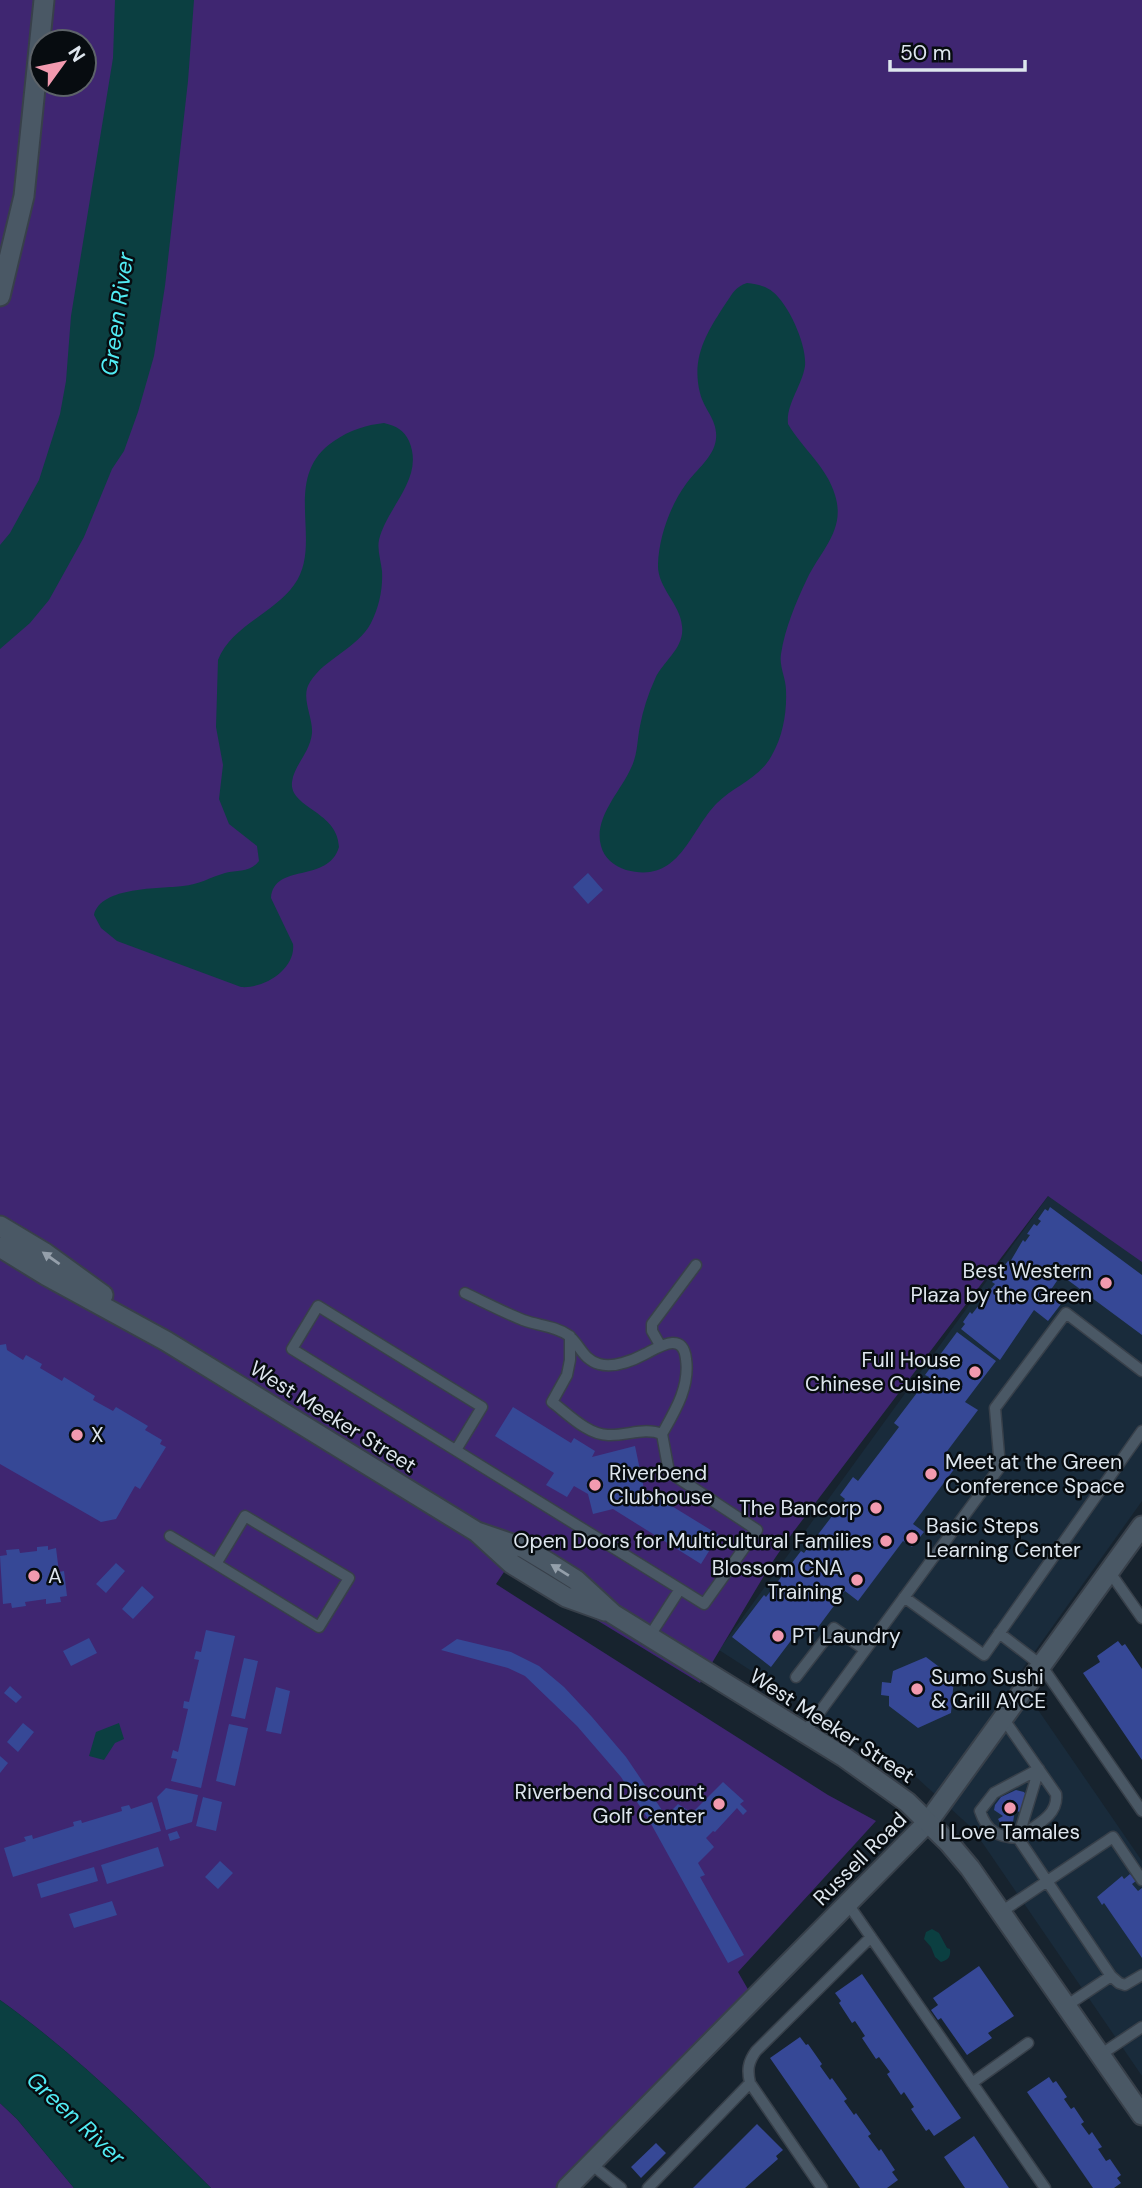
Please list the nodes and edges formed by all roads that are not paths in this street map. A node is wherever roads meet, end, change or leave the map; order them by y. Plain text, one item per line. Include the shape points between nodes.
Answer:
1 (44, 0) edge
2 (0, 296) edge
3 (0, 1226) edge
4 (0, 1247) edge
5 (696, 1265) dead end
6 (465, 1293) dead end
7 (570, 1336) junction
8 (166, 1341) junction
9 (660, 1345) junction
10 (1142, 1371) edge
11 (662, 1434) junction
12 (1141, 1435) edge
13 (456, 1450) junction
14 (1142, 1526) edge
15 (170, 1536) dead end
16 (216, 1564) junction
17 (1110, 1571) junction
18 (680, 1589) junction
19 (904, 1597) junction
20 (1142, 1618) edge
21 (999, 1633) junction
22 (649, 1637) junction
23 (865, 1650) junction
24 (1041, 1665) junction
25 (796, 1677) dead end
26 (1003, 1718) junction
27 (805, 1732) junction
28 (1039, 1769) junction
29 (1142, 1811) edge
30 (928, 1822) junction
31 (1018, 1838) junction
32 (1142, 1880) edge
33 (1047, 1881) junction
34 (848, 1904) junction
35 (1001, 1912) junction
36 (871, 1937) junction
37 (1142, 1975) edge
38 (1111, 1976) junction
39 (1066, 2006) junction
40 (1142, 2027) edge
41 (1028, 2043) dead end
42 (1100, 2055) junction
43 (750, 2083) junction
44 (972, 2083) junction
45 (1140, 2110) edge
46 (591, 2164) junction
47 (567, 2188) edge
48 (621, 2188) edge
49 (648, 2188) edge
50 (822, 2188) edge
51 (1045, 2188) edge

1 - 2 main road via 24,196
8 -> 3 main road, West Meeker Street
4 - 8 main road, West Meeker Street
5 - 9 lane via 652,1324
6 - 7 lane
7 - 9 lane via 581,1352 596,1363 609,1365
7 - 11 lane via 567,1375 552,1402 607,1436 652,1430
8 - 22 main road, West Meeker Street via 477,1532 524,1548 576,1580 613,1614
9 - 11 lane via 680,1346 687,1368 680,1402
10 - 19 lane via 1066,1313 995,1408 1000,1467
11 - 18 lane via 668,1472 757,1530 704,1604
12 - 21 lane
13 - 13 lane via 292,1349 318,1306 482,1407
13 - 18 lane
14 - 17 main road, Russell Road
15 - 16 lane
16 - 16 lane via 319,1627 348,1578 245,1516
17 - 20 lane
17 - 24 main road, Russell Road
18 - 22 lane
19 - 21 lane via 984,1655
19 - 23 lane
21 - 24 lane
22 - 27 main road, West Meeker Street
23 - 25 lane via 834,1628
23 - 27 lane
24 - 26 main road, Russell Road
24 - 29 lane
26 - 28 lane
26 - 30 main road, Russell Road
27 - 30 main road, West Meeker Street via 894,1792
28 - 31 lane
28 - 31 lane via 1058,1804
28 - 31 lane via 993,1793 980,1811 1001,1837
30 - 34 main road, Russell Road
30 - 35 main road, West Meeker Street via 970,1868
31 - 33 lane
32 - 33 lane via 1113,1837
33 - 35 lane
33 - 38 lane
34 - 36 lane
34 - 46 main road, Russell Road
35 - 39 main road, West Meeker Street
36 - 43 lane via 756,2051 750,2059
36 - 44 lane
37 - 38 lane via 1125,1984
38 - 39 lane
39 - 42 main road, West Meeker Street
40 - 42 lane
41 - 44 lane
42 - 45 main road, West Meeker Street
43 - 49 lane
43 - 50 lane
44 - 51 lane
46 - 47 main road, Russell Road
46 - 48 lane

